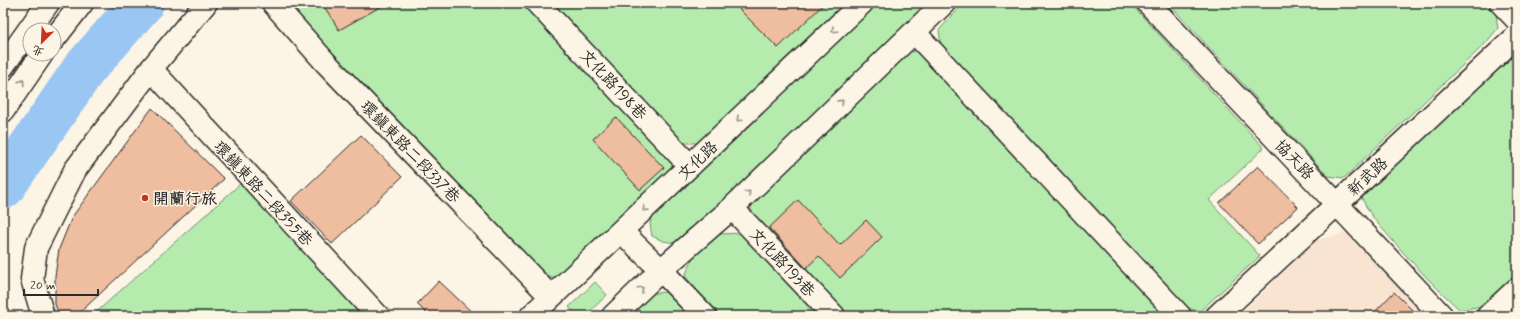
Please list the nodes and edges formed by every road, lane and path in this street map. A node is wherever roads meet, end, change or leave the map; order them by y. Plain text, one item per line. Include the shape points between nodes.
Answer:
1 (48, 3) edge
2 (82, 3) edge
3 (206, 3) edge
4 (273, 3) edge
5 (537, 3) edge
6 (862, 3) edge
7 (944, 3) edge
8 (1148, 3) edge
9 (1501, 3) edge
10 (1517, 20) edge
11 (62, 29) edge
12 (914, 32) junction
13 (1517, 36) edge
14 (37, 62) edge
15 (3, 66) edge
16 (151, 69) junction
17 (3, 111) edge
18 (690, 166) junction
19 (1337, 204) junction
20 (732, 208) junction
21 (622, 232) junction
22 (662, 270) junction
23 (1517, 289) edge
24 (551, 297) junction
25 (43, 316) edge
26 (378, 316) edge
27 (531, 316) edge
28 (613, 316) edge
29 (705, 316) edge
30 (834, 316) edge
31 (1180, 316) edge
32 (1217, 316) edge
33 (1442, 316) edge
34 (1488, 316) edge

1 - 15 street
2 - 11 street
3 - 16 street
4 - 24 street, 環鎮東路二段337巷 via 326,63
5 - 18 street, 文化路198巷
6 -> 18 street, 文化路
7 - 12 street
8 - 19 street, 協天路
9 - 10 street
20 -> 12 street
12 - 31 street
13 - 19 street, 新武路
17 -> 14 street
16 - 25 street via 75,170 36,248 32,279
16 - 26 street, 環鎮東路二段355巷
18 -> 21 street, 文化路
19 - 32 street, 新武路
19 - 33 street, 協天路
20 - 22 street
20 - 30 street, 文化路193巷
21 - 22 street
21 - 24 street, 文化路
28 -> 22 street
22 - 29 street
23 - 34 street
24 - 27 street, 文化路

